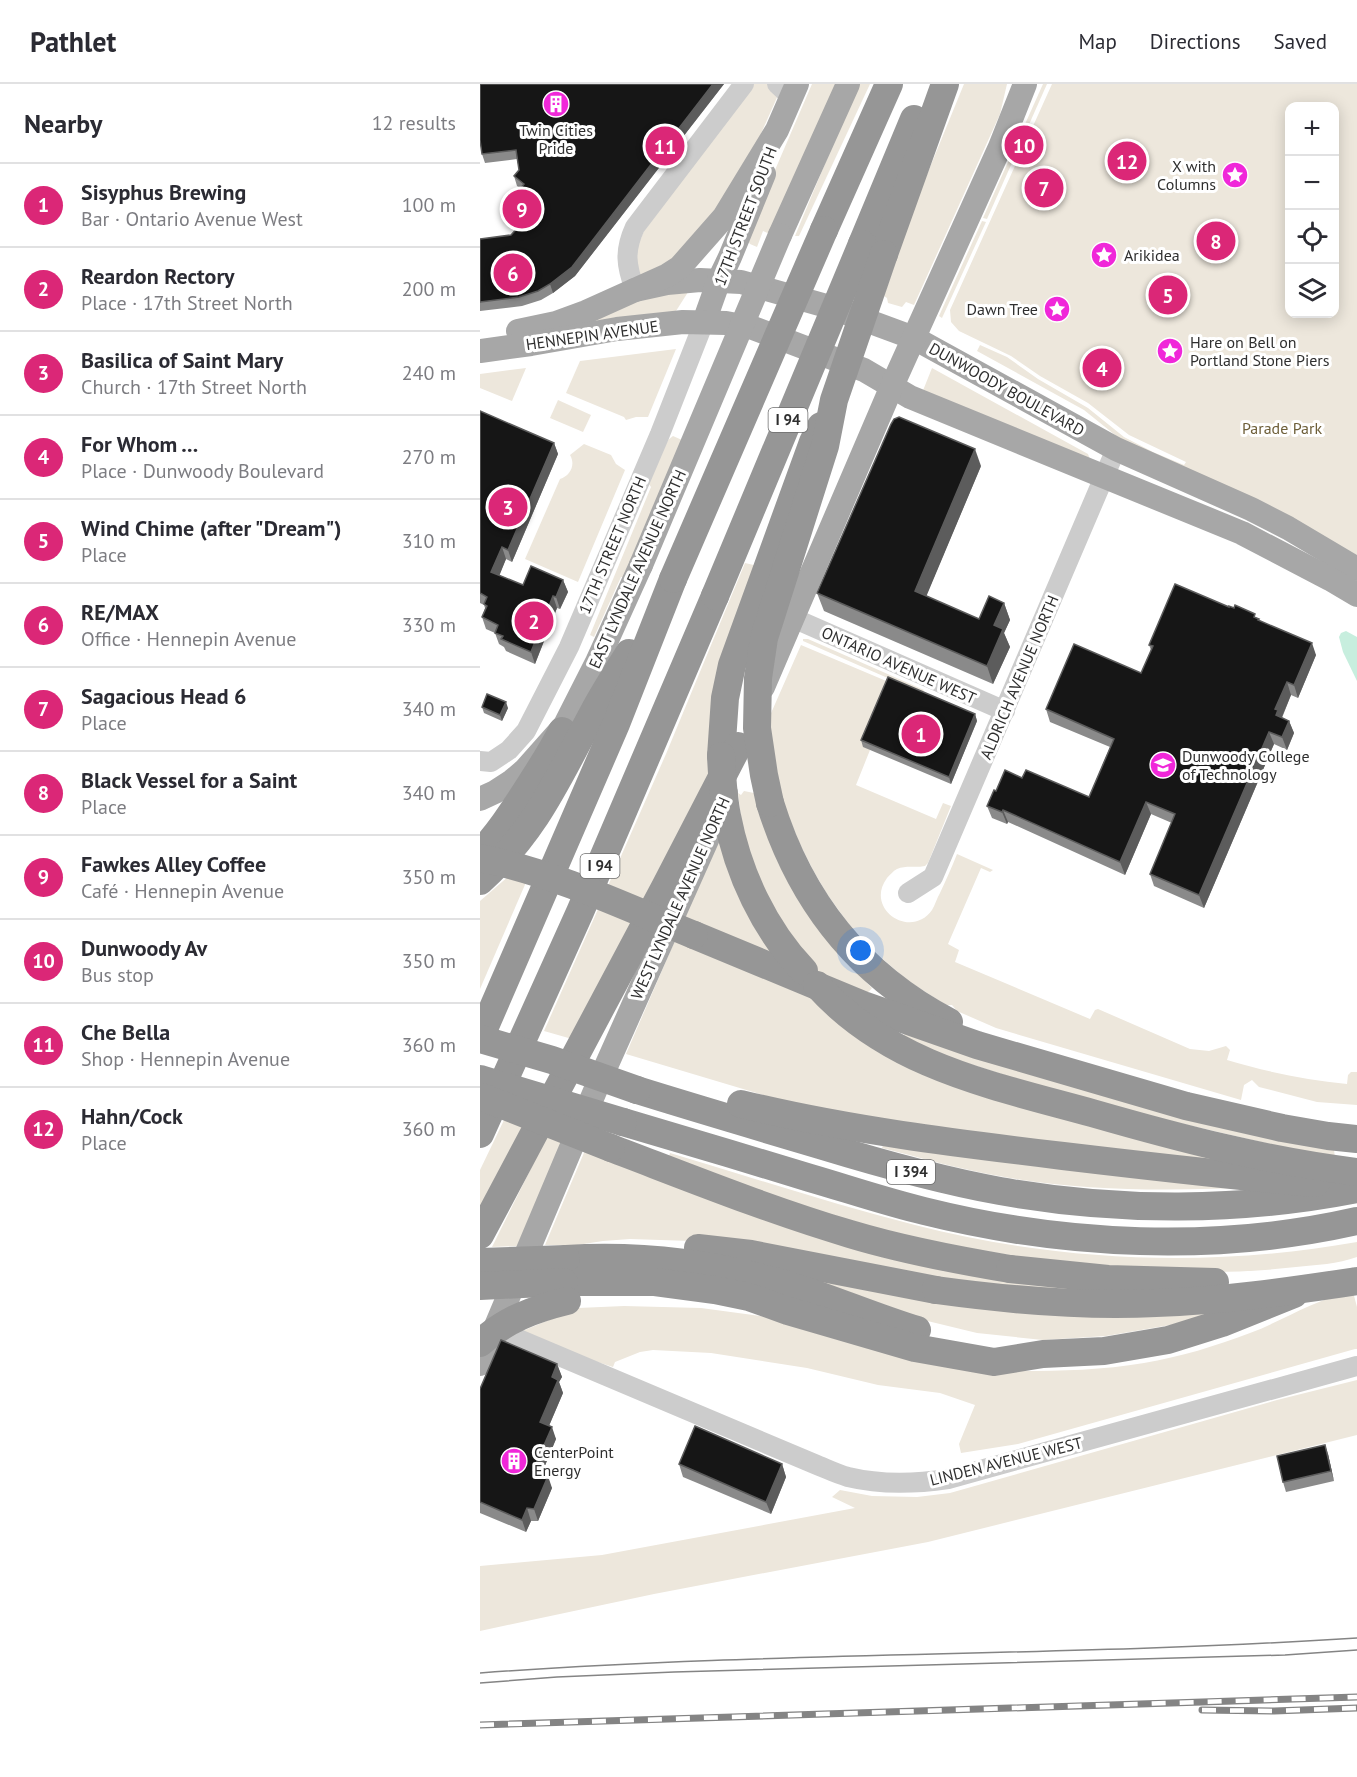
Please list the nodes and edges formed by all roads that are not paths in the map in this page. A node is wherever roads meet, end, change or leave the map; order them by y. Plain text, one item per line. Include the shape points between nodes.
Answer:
1 (744, 84) edge
2 (848, 84) edge
3 (889, 84) edge
4 (930, 84) edge
5 (945, 84) edge
6 (1025, 84) edge
7 (789, 88) edge
8 (777, 130) junction
9 (873, 249) junction
10 (635, 290) junction
11 (712, 301) junction
12 (480, 337) edge
13 (914, 338) junction
14 (480, 351) edge
15 (897, 375) junction
16 (834, 400) junction
17 (1116, 449) junction
18 (1105, 476) junction
19 (1357, 569) edge
20 (673, 579) junction
21 (1357, 596) edge
22 (793, 618) junction
23 (1005, 711) junction
24 (566, 725) junction
25 (738, 746) junction
26 (480, 761) edge
27 (480, 799) edge
28 (480, 853) edge
29 (480, 858) edge
30 (480, 881) edge
31 (908, 893) dead end
32 (944, 1027) junction
33 (480, 1038) edge
34 (480, 1078) edge
35 (640, 1084) junction
36 (480, 1096) edge
37 (480, 1134) edge
38 (1357, 1139) edge
39 (1357, 1172) edge
40 (1357, 1187) edge
41 (1357, 1221) edge
42 (480, 1235) edge
43 (480, 1262) edge
44 (1357, 1270) edge
45 (571, 1275) junction
46 (1357, 1281) edge
47 (480, 1286) edge
48 (488, 1336) edge
49 (1043, 1354) junction
50 (480, 1364) edge
51 (1357, 1366) edge

1 - 10 street via 635,227 627,251
2 - 24 main road, EAST LYNDALE AVENUE NORTH, bridge via 641,565
3 - 20 highway, I 94, bridge
4 - 9 highway, I 94 via 907,133
5 - 9 highway
6 - 13 main road, WEST LYNDALE AVENUE NORTH
7 - 8 main road
8 - 10 main road via 724,217 693,254 666,276
8 - 11 main road, 17TH STREET SOUTH via 761,183
9 - 16 highway, bridge
9 - 37 highway, I 94, bridge via 715,596
10 - 11 main road, DUNWOODY BOULEVARD via 705,279
10 - 12 main road, HENNEPIN AVENUE via 556,323
11 - 13 main road, DUNWOODY BOULEVARD via 741,282 830,307
11 - 14 main road, HENNEPIN AVENUE via 677,323
11 - 15 main road, DUNWOODY BOULEVARD via 726,323 753,328 864,370
11 - 26 street, 17TH STREET NORTH via 569,647 526,730 510,750 491,762
13 - 15 main road, WEST LYNDALE AVENUE NORTH
13 - 17 main road, DUNWOODY BOULEVARD
15 - 18 main road, DUNWOODY BOULEVARD via 910,397
15 - 22 main road, WEST LYNDALE AVENUE NORTH
16 - 32 highway, bridge via 825,446 769,616 761,656 756,708 764,775 785,845 811,896 862,959
16 - 39 highway, bridge via 813,442 737,646 725,698 721,756 727,815 740,865 776,936 843,1011 879,1038 933,1065 1186,1139 1252,1155
17 - 18 street, ALDRICH AVENUE NORTH
17 - 19 main road, DUNWOODY BOULEVARD via 1251,509
18 - 21 main road, DUNWOODY BOULEVARD via 1242,533
18 - 23 street, ALDRICH AVENUE NORTH
20 - 30 highway via 592,714 541,810 512,849
20 - 33 highway, I 94 via 616,724
22 - 23 street, ONTARIO AVENUE WEST
22 - 25 main road, WEST LYNDALE AVENUE NORTH
23 - 31 street, ALDRICH AVENUE NORTH via 933,878
24 - 27 main road, EAST LYNDALE AVENUE NORTH via 512,782
24 - 28 highway via 508,820
25 - 42 highway
25 - 48 main road, WEST LYNDALE AVENUE NORTH via 723,804
29 - 32 highway, bridge via 574,886 863,1005
32 - 38 highway via 1188,1097 1271,1126
33 - 35 highway, I 394, bridge
34 - 41 highway, I 394, bridge via 859,1193 992,1226 1069,1236 1194,1241 1281,1234
35 - 40 highway via 936,1140
35 - 40 highway, I 394 via 896,1167 1027,1196 1164,1206 1260,1202
36 - 44 highway, bridge via 775,1210 922,1253 1011,1269 1182,1283 1241,1282
43 - 45 highway, bridge
44 - 49 highway, bridge via 1168,1340 1104,1351
45 - 46 highway, bridge via 621,1246 657,1245 751,1254 936,1290 1037,1301 1146,1304 1229,1299
45 - 47 highway, bridge
45 - 48 highway, bridge
45 - 49 highway via 655,1282 749,1297 864,1334 965,1358 994,1362
45 - 49 highway via 642,1258 734,1272 801,1290 917,1330
48 - 50 main road, WEST LYNDALE AVENUE NORTH
48 - 51 street, LINDEN AVENUE WEST via 848,1477 881,1482 948,1479

